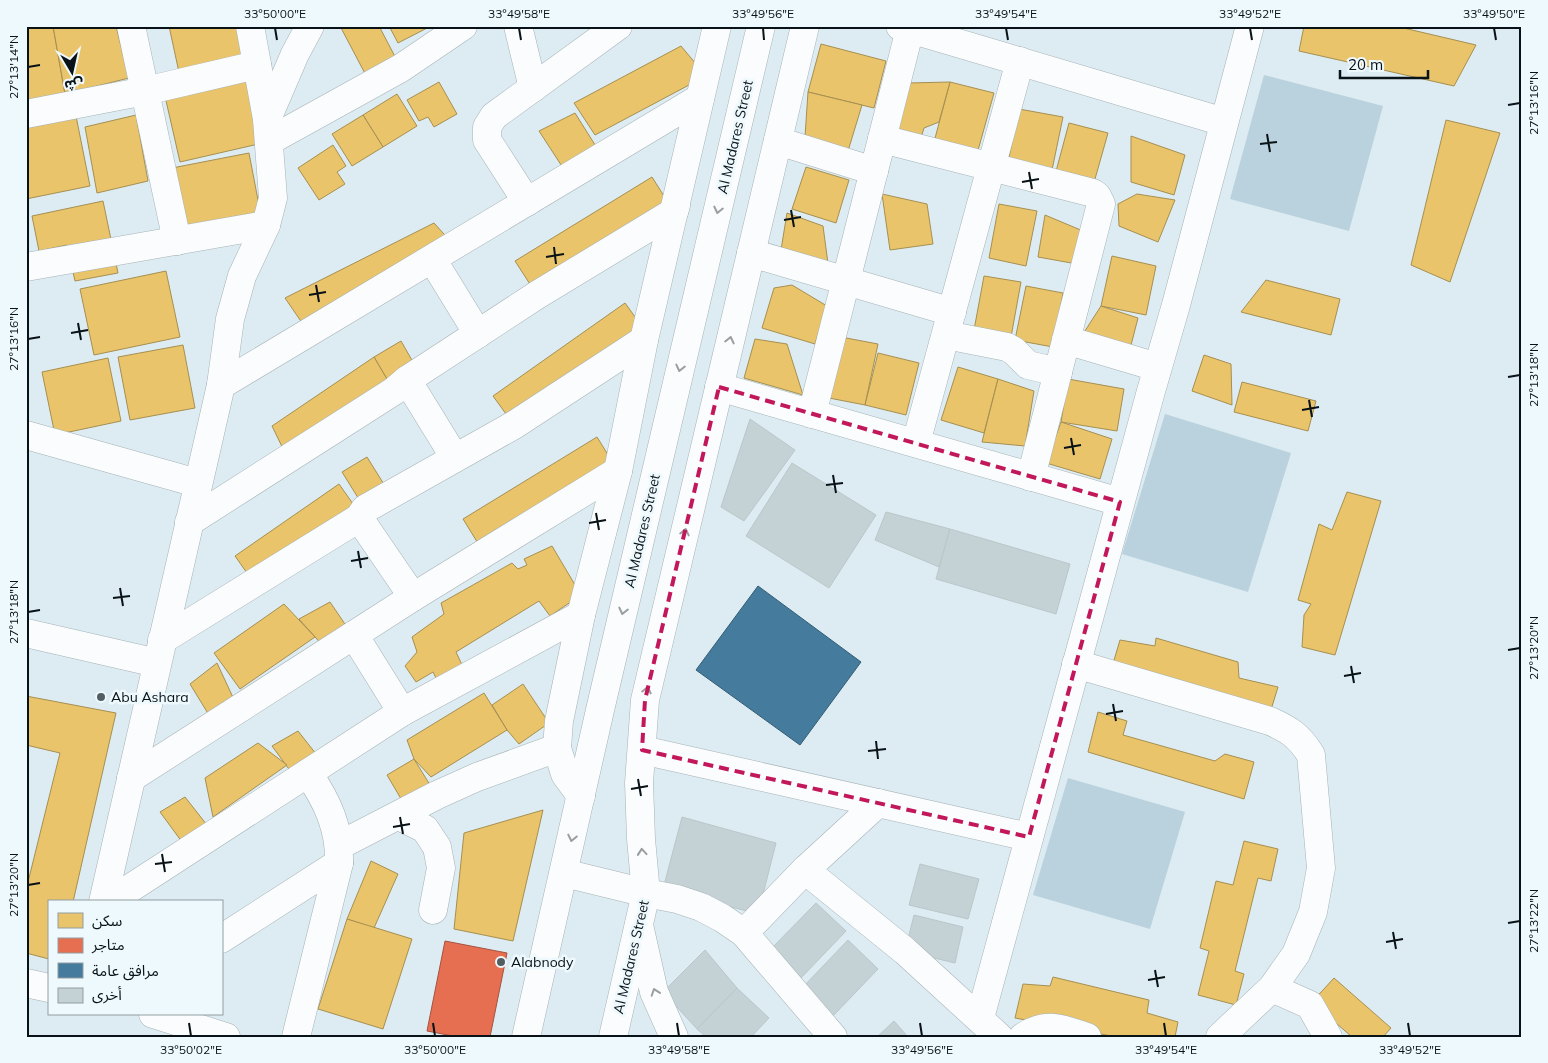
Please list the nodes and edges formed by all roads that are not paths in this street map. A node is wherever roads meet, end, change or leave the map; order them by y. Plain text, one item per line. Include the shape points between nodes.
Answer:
1 (131, 26) edge
2 (250, 26) edge
3 (310, 26) edge
4 (463, 26) edge
5 (518, 26) edge
6 (618, 26) edge
7 (761, 26) edge
8 (805, 26) edge
9 (1250, 26) edge
10 (905, 28) edge
11 (713, 31) edge
12 (1020, 62) junction
13 (257, 66) junction
14 (533, 88) junction
15 (144, 91) junction
16 (700, 98) junction
17 (26, 114) edge
18 (1224, 122) junction
19 (268, 130) junction
20 (882, 139) junction
21 (778, 141) junction
22 (991, 167) junction
23 (874, 171) junction
24 (527, 202) junction
25 (676, 205) junction
26 (266, 226) junction
27 (177, 241) junction
28 (751, 253) junction
29 (432, 259) junction
30 (26, 267) edge
31 (846, 281) junction
32 (949, 324) junction
33 (478, 334) junction
34 (644, 340) junction
35 (1066, 340) junction
36 (1157, 368) junction
37 (1058, 372) junction
38 (407, 380) junction
39 (221, 385) junction
40 (719, 387) junction
41 (812, 414) junction
42 (26, 435) edge
43 (916, 444) junction
44 (454, 458) junction
45 (618, 471) junction
46 (1031, 477) junction
47 (197, 483) junction
48 (1120, 502) junction
49 (359, 518) junction
50 (189, 522) junction
51 (413, 597) junction
52 (582, 615) junction
53 (26, 632) edge
54 (354, 635) junction
55 (160, 652) junction
56 (1076, 664) junction
57 (402, 712) junction
58 (558, 748) junction
59 (642, 750) junction
60 (308, 773) junction
61 (131, 778) junction
62 (581, 796) junction
63 (878, 803) junction
64 (399, 816) junction
65 (1029, 837) junction
66 (339, 854) junction
67 (805, 870) junction
68 (564, 872) junction
69 (646, 894) junction
70 (102, 900) edge
71 (112, 900) edge
72 (433, 910) dead end
73 (640, 925) junction
74 (744, 933) junction
75 (222, 938) edge
76 (26, 983) edge
77 (48, 988) edge
78 (1272, 988) junction
79 (159, 1016) edge
80 (989, 1027) edge
81 (226, 1037) edge
82 (296, 1037) edge
83 (526, 1037) edge
84 (613, 1037) edge
85 (674, 1037) edge
86 (833, 1037) edge
87 (1022, 1037) edge
88 (1087, 1037) edge
89 (1220, 1037) edge
90 (1328, 1037) edge

1 - 15 street
2 - 13 street
3 - 19 street via 295,54
4 - 19 street via 401,68
5 - 14 street
6 - 14 street
7 -> 62 street, Al Madares Street
8 - 21 street, Al Madares Street
9 - 18 street
10 - 12 street
10 - 20 street
11 - 16 street
12 - 18 street
12 - 22 street
13 - 15 street
13 - 19 street
14 - 24 street via 494,116 487,127 488,140
15 - 17 street
15 - 27 street
16 - 24 street
16 - 25 street
18 - 36 street
19 - 26 street via 273,198
20 - 22 street
20 - 23 street
21 - 23 street
21 - 28 street, Al Madares Street
22 - 32 street
22 - 35 street via 1093,193 1100,200
23 - 31 street
24 - 29 street
25 - 33 street via 674,212
25 - 34 street
26 - 27 street
26 - 39 street via 237,293
27 - 30 street
28 - 31 street
40 -> 28 street, Al Madares Street
29 - 33 street
29 - 39 street
31 - 32 street
31 - 41 street
32 - 37 street via 1007,347 1028,365
32 - 43 street
33 - 38 street
34 - 44 street via 514,425
34 - 45 street
35 - 36 street
35 - 37 street
36 - 48 street
37 - 46 street
38 - 44 street
38 - 50 street
39 - 47 street
40 - 41 street
59 -> 40 street, Al Madares Street via 645,700
41 - 43 street
42 - 47 street
43 - 46 street
44 - 49 street via 365,509
45 - 51 street
45 - 52 street
46 - 48 street
47 - 50 street
48 - 56 street
49 - 51 street
49 - 55 street
50 - 55 street
51 - 54 street
52 - 57 street
52 - 58 street via 559,721
53 - 55 street
54 - 57 street
54 - 61 street
55 - 61 street
56 - 65 street
56 - 78 street via 1270,721 1287,728 1311,755 1321,868 1313,912 1296,954
57 - 60 street
58 - 62 street via 565,774
58 - 64 street via 476,777
59 - 63 street
69 -> 59 street, Al Madares Street via 639,783
60 - 66 street via 333,820
60 - 71 street
61 - 70 street
62 -> 68 street, Al Madares Street
63 - 65 street
63 - 67 street
64 - 66 street
64 - 72 street via 425,829 437,847 441,868
65 - 80 street
66 - 75 street
66 - 82 street
67 - 74 street
67 - 80 street via 904,951
68 - 69 street
68 - 83 street, Al Madares Street
69 - 73 street, Al Madares Street
69 - 74 street via 701,907
73 - 84 street, Al Madares Street
85 -> 73 street via 654,992
74 - 86 street
76 - 77 street
78 - 89 street
78 - 90 street via 1310,1004
79 - 81 street
87 - 88 street via 1042,1028 1055,1027

